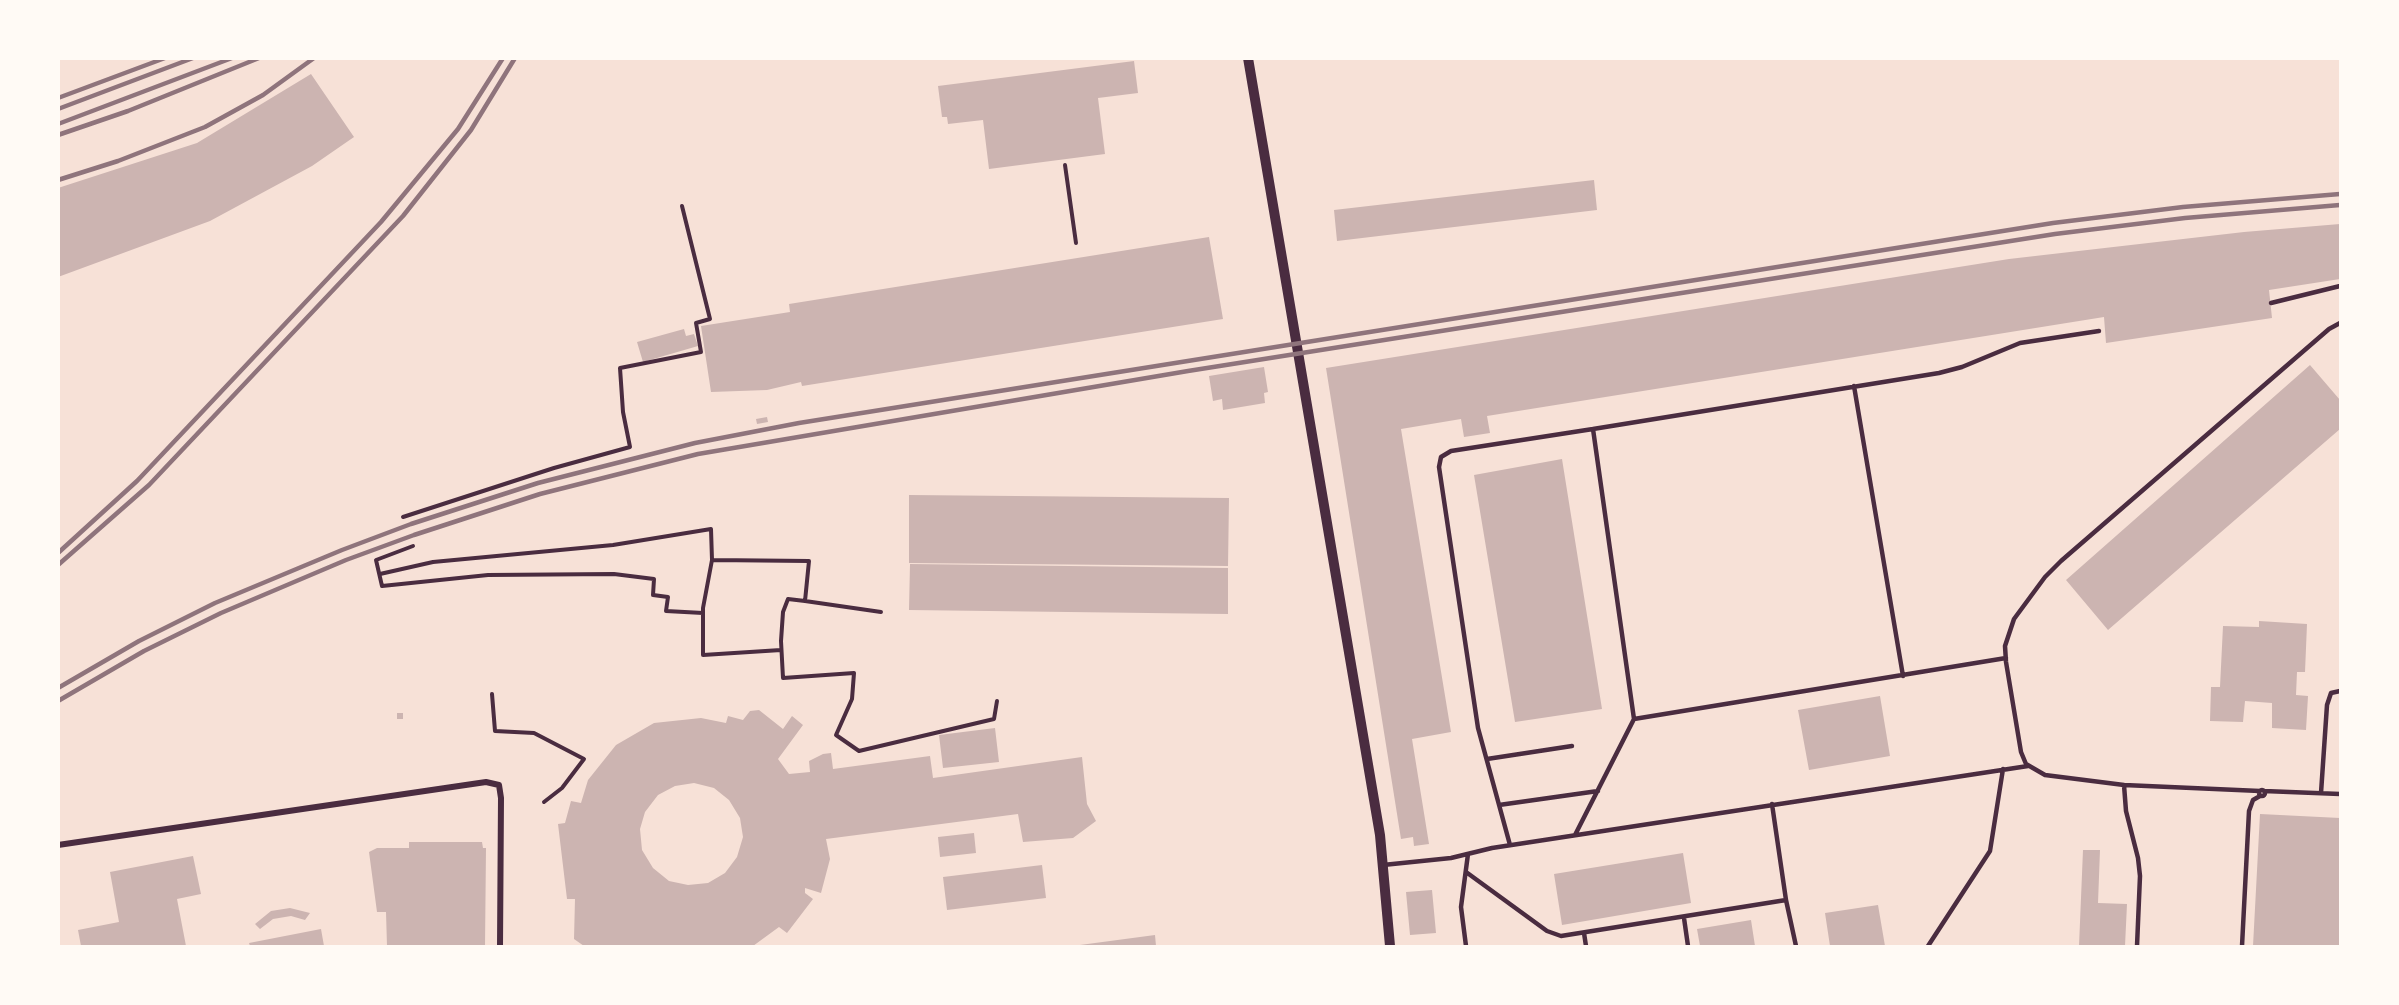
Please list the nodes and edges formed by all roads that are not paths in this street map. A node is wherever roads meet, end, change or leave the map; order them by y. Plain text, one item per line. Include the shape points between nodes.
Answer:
1 (1248, 58) edge
2 (2340, 286) edge
3 (2271, 303) dead end
4 (2340, 322) edge
5 (2099, 331) dead end
6 (1854, 387) junction
7 (1593, 429) junction
8 (2006, 658) junction
9 (1903, 676) junction
10 (2340, 691) edge
11 (1634, 719) junction
12 (1572, 746) dead end
13 (1487, 759) junction
14 (2028, 765) junction
15 (2003, 769) junction
16 (2124, 785) junction
17 (1598, 790) junction
18 (2261, 792) junction
19 (2321, 794) junction
20 (2340, 794) edge
21 (1772, 804) junction
22 (1499, 805) junction
23 (1575, 835) junction
24 (58, 845) edge
25 (1510, 845) junction
26 (1468, 854) junction
27 (1383, 865) junction
28 (1466, 872) junction
29 (1786, 900) junction
30 (1684, 918) junction
31 (1584, 933) junction
32 (500, 946) edge
33 (1390, 946) edge
34 (1466, 946) edge
35 (1586, 946) edge
36 (1688, 946) edge
37 (1796, 946) edge
38 (1928, 946) edge
39 (2137, 946) edge
40 (2242, 946) edge

1 - 27 street
2 - 3 lane
4 - 8 lane via 2045,577 2014,619 2005,646
5 - 6 lane via 2020,344 1953,370
6 - 7 lane
6 - 9 lane
7 - 11 lane
7 - 13 lane via 1452,451 1441,457 1439,467 1478,728
8 - 9 lane
8 - 14 lane via 2021,752
9 - 11 lane
10 - 19 lane via 2331,693 2327,705
11 - 17 lane
12 - 13 lane
13 - 22 lane
14 - 15 lane
14 - 16 lane via 2045,775
15 - 21 lane
15 - 38 lane via 1990,851
16 - 18 lane
16 - 39 lane via 2140,876
17 - 22 lane
17 - 23 lane
18 - 19 lane
18 - 40 lane via 2249,811
19 - 20 lane
21 - 23 lane
21 - 29 lane
22 - 25 lane
23 - 25 lane
24 - 32 street via 486,782 500,785
25 - 26 lane
26 - 27 lane
26 - 28 lane
27 - 33 street
28 - 31 lane via 1547,931 1561,936
28 - 34 lane via 1461,907
29 - 30 lane
29 - 37 lane
30 - 31 lane
30 - 36 lane
31 - 35 lane

